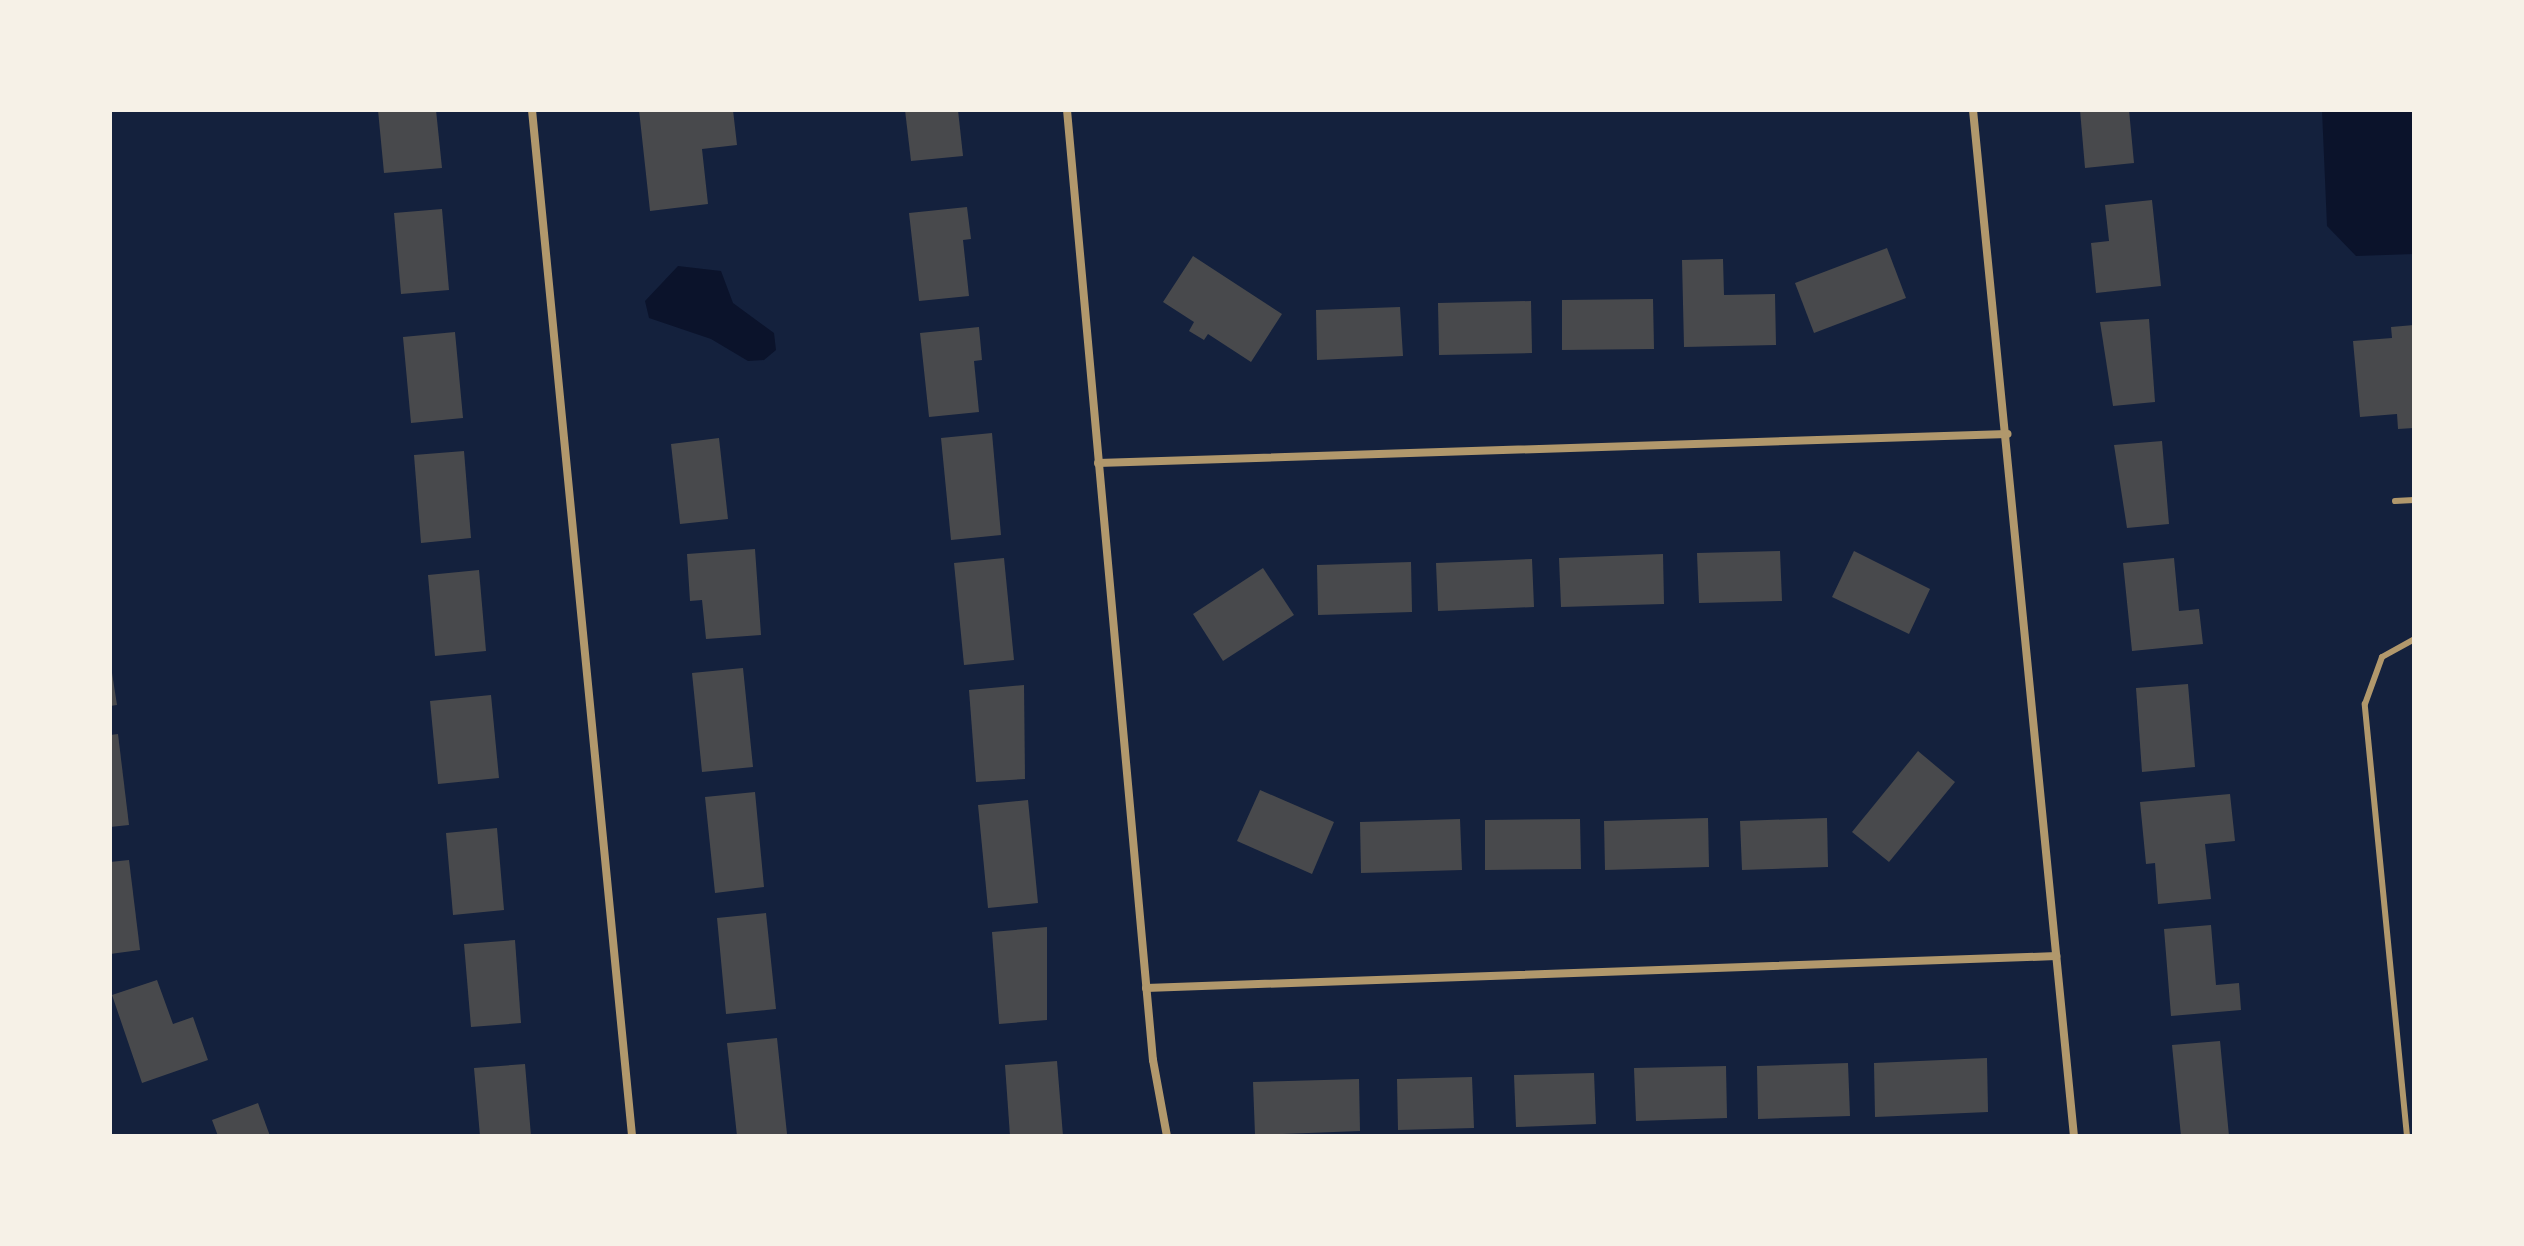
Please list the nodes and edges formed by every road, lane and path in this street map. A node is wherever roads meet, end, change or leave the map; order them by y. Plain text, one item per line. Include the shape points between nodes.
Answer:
1 (532, 110) edge
2 (1067, 110) edge
3 (1973, 110) edge
4 (2008, 434) junction
5 (1098, 463) junction
6 (2414, 500) edge
7 (2395, 501) dead end
8 (2414, 639) edge
9 (2056, 956) junction
10 (1146, 988) junction
11 (2414, 1103) edge
12 (2403, 1104) junction
13 (632, 1136) edge
14 (1167, 1136) edge
15 (2074, 1136) edge
16 (2407, 1136) edge

1 - 13 street
2 - 5 street
3 - 4 street
4 - 5 street
4 - 9 street
5 - 10 street
6 - 7 lane
8 - 12 lane via 2382,657 2365,704
9 - 10 street
9 - 15 street
10 - 14 street
11 - 12 lane
12 - 16 lane

